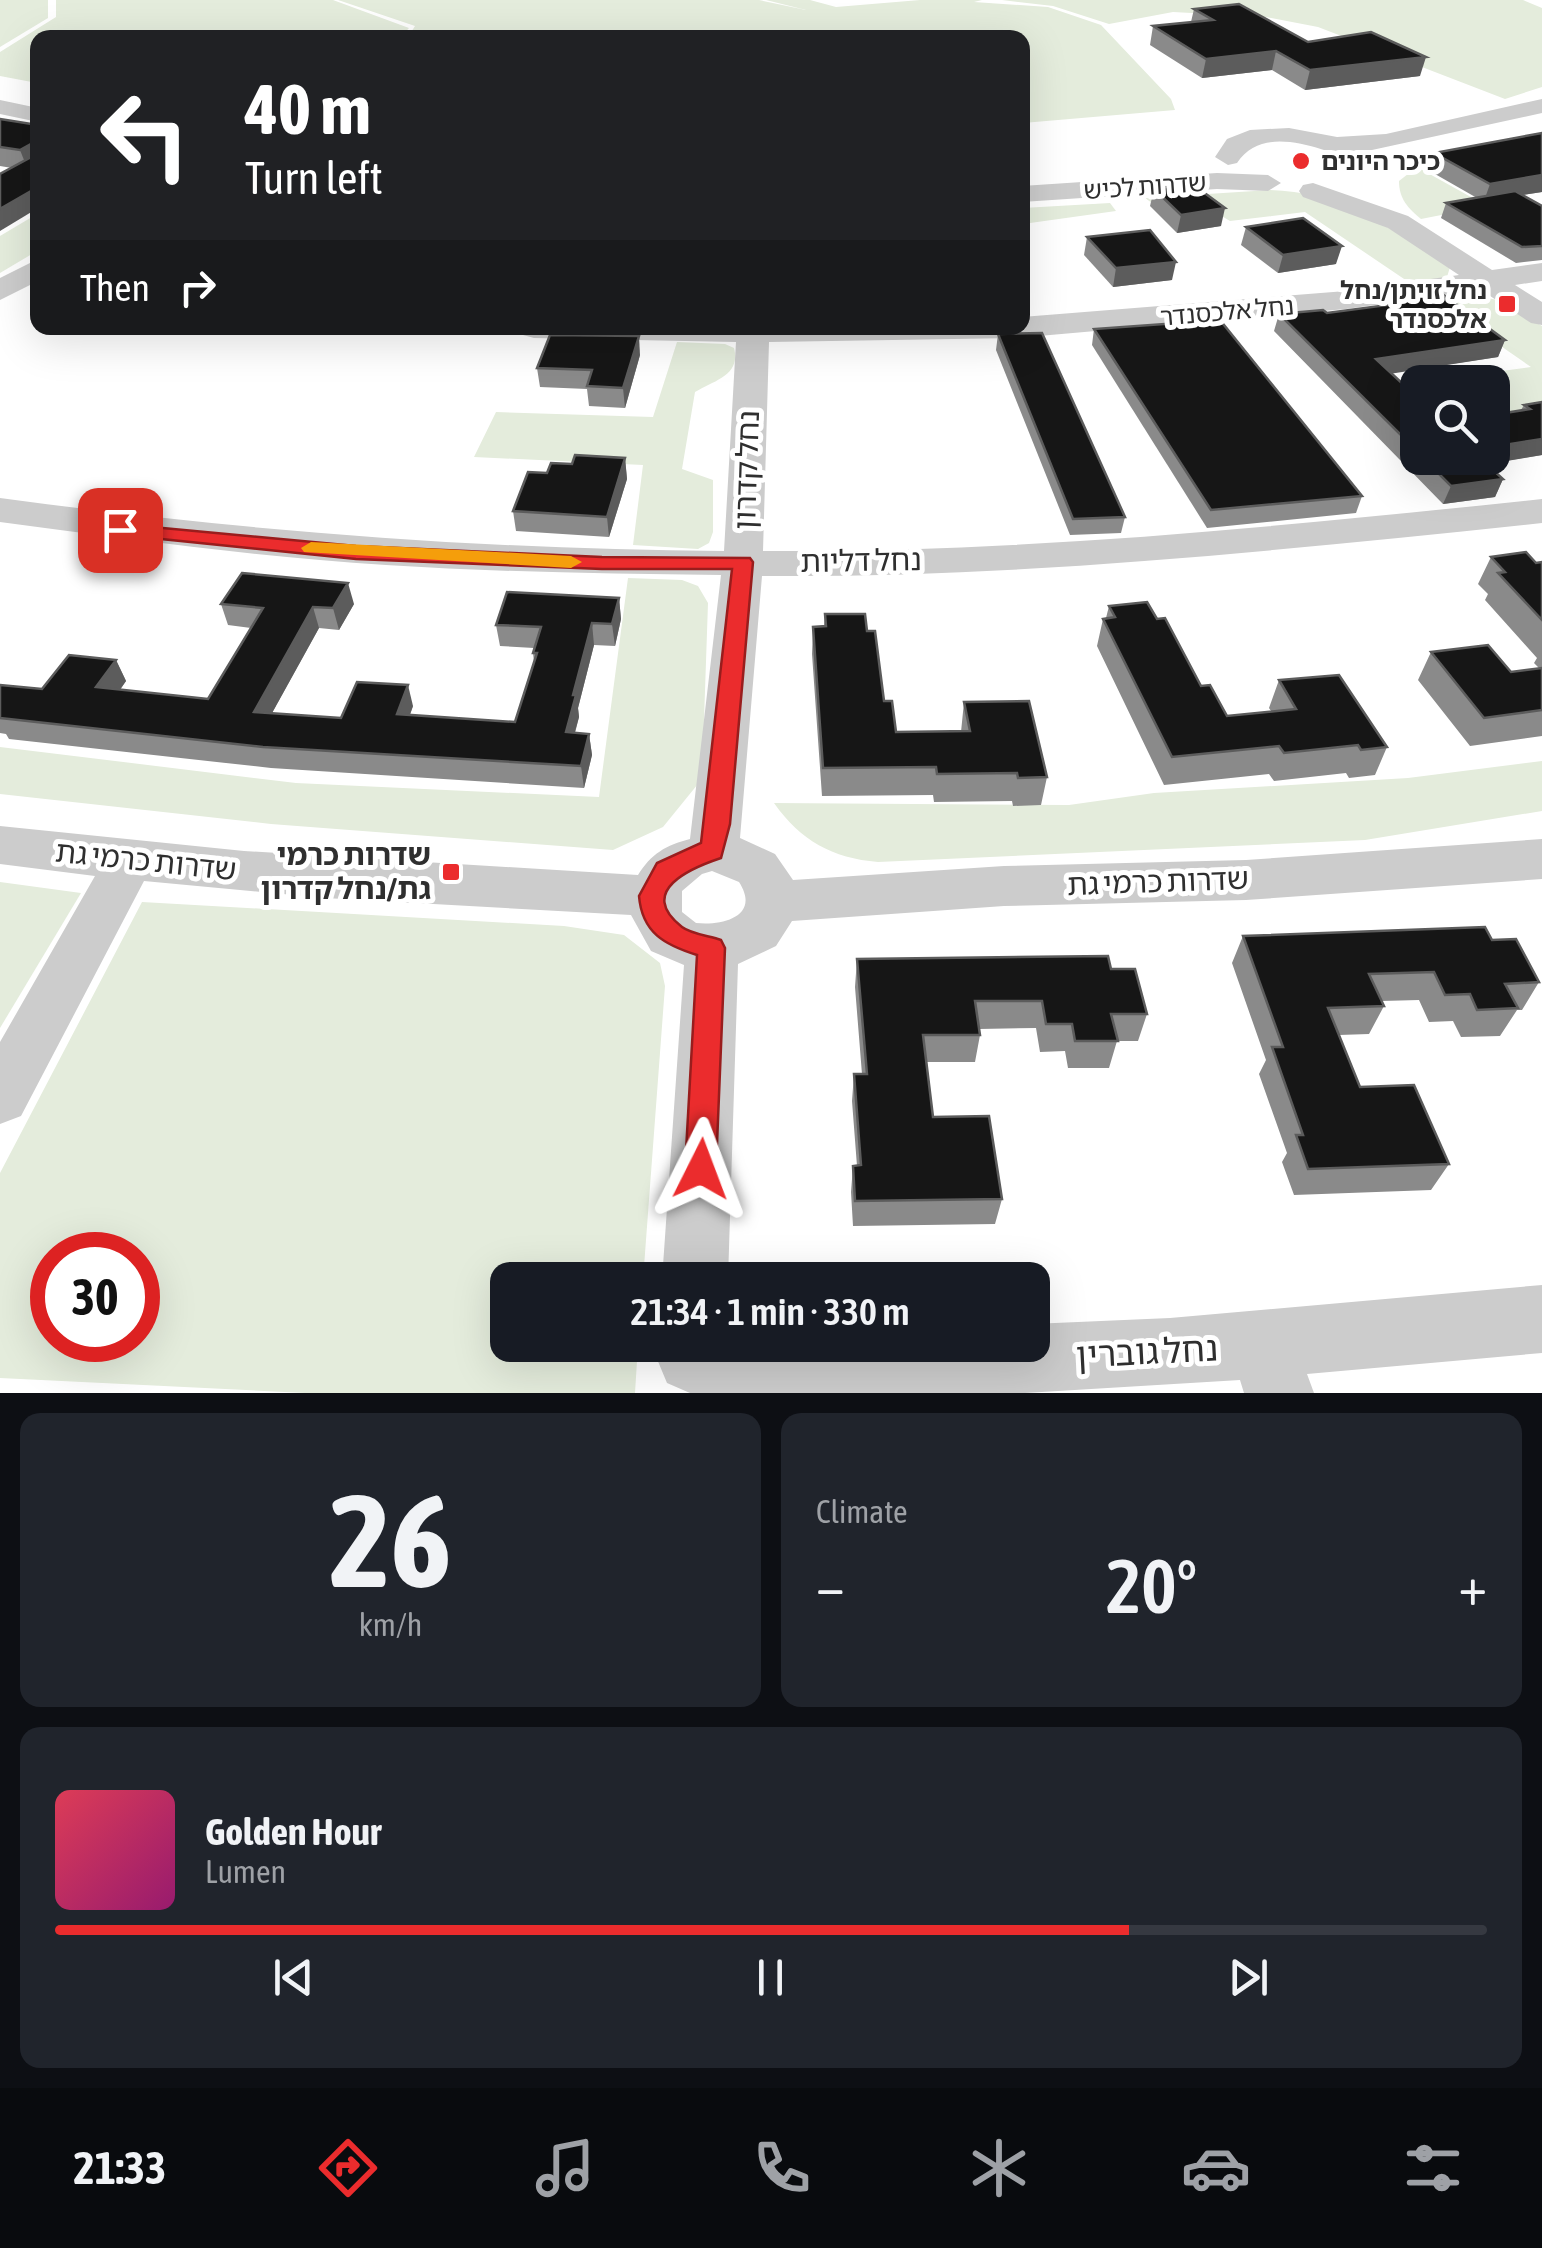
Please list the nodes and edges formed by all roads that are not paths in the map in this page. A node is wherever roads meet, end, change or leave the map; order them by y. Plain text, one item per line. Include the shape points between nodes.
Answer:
1 (1542, 106) edge
2 (0, 108) edge
3 (30, 114) edge
4 (0, 119) edge
5 (1542, 119) edge
6 (30, 125) edge
7 (1338, 144) junction
8 (1228, 157) junction
9 (1370, 176) junction
10 (1030, 183) edge
11 (1268, 183) junction
12 (1313, 190) junction
13 (1030, 193) edge
14 (1398, 222) junction
15 (1542, 272) edge
16 (30, 274) edge
17 (1490, 282) junction
18 (0, 291) edge
19 (1542, 316) edge
20 (1030, 326) edge
21 (753, 335) edge
22 (0, 510) edge
23 (1542, 511) edge
24 (743, 562) junction
25 (0, 844) edge
26 (712, 852) junction
27 (1542, 859) edge
28 (129, 862) junction
29 (652, 896) junction
30 (774, 902) junction
31 (712, 948) junction
32 (0, 1096) edge
33 (696, 1262) edge
34 (1542, 1319) edge
35 (691, 1366) edge
36 (1270, 1369) edge

1 - 7 street via 1386,142
2 - 3 street
4 - 6 street
5 - 9 street via 1406,153
7 - 8 street, שדרות לכיש via 1262,136 1234,146
7 - 9 street via 1364,156
8 - 10 street, שדרות לכיש via 1197,168
8 - 11 street via 1242,173
9 - 12 street via 1340,190
9 - 14 street via 1382,208
11 - 12 street, שדרות לכיש
11 - 13 street, שדרות לכיש
12 - 14 street
14 - 17 street
15 - 17 street, נחל אלכסנדר
16 - 18 street
17 - 19 street
17 - 20 street, נחל אלכסנדר via 1192,316
21 - 24 street, נחל קדרון
22 - 24 street, נחל דליות via 120,530 356,552
23 - 24 street, נחל דליות via 1090,553
24 - 26 street, נחל קדרון
25 - 28 street, שדרות כרמי גת
26 - 29 street via 666,870
26 - 30 street via 757,866 773,888
27 - 30 street, שדרות כרמי גת
28 - 29 street, שדרות כרמי גת
28 - 32 street
29 - 31 street via 654,912 674,937
30 - 31 street via 770,916 746,939
31 - 33 street
34 - 36 street, נחל גוברין
35 - 36 street, נחל גוברין

